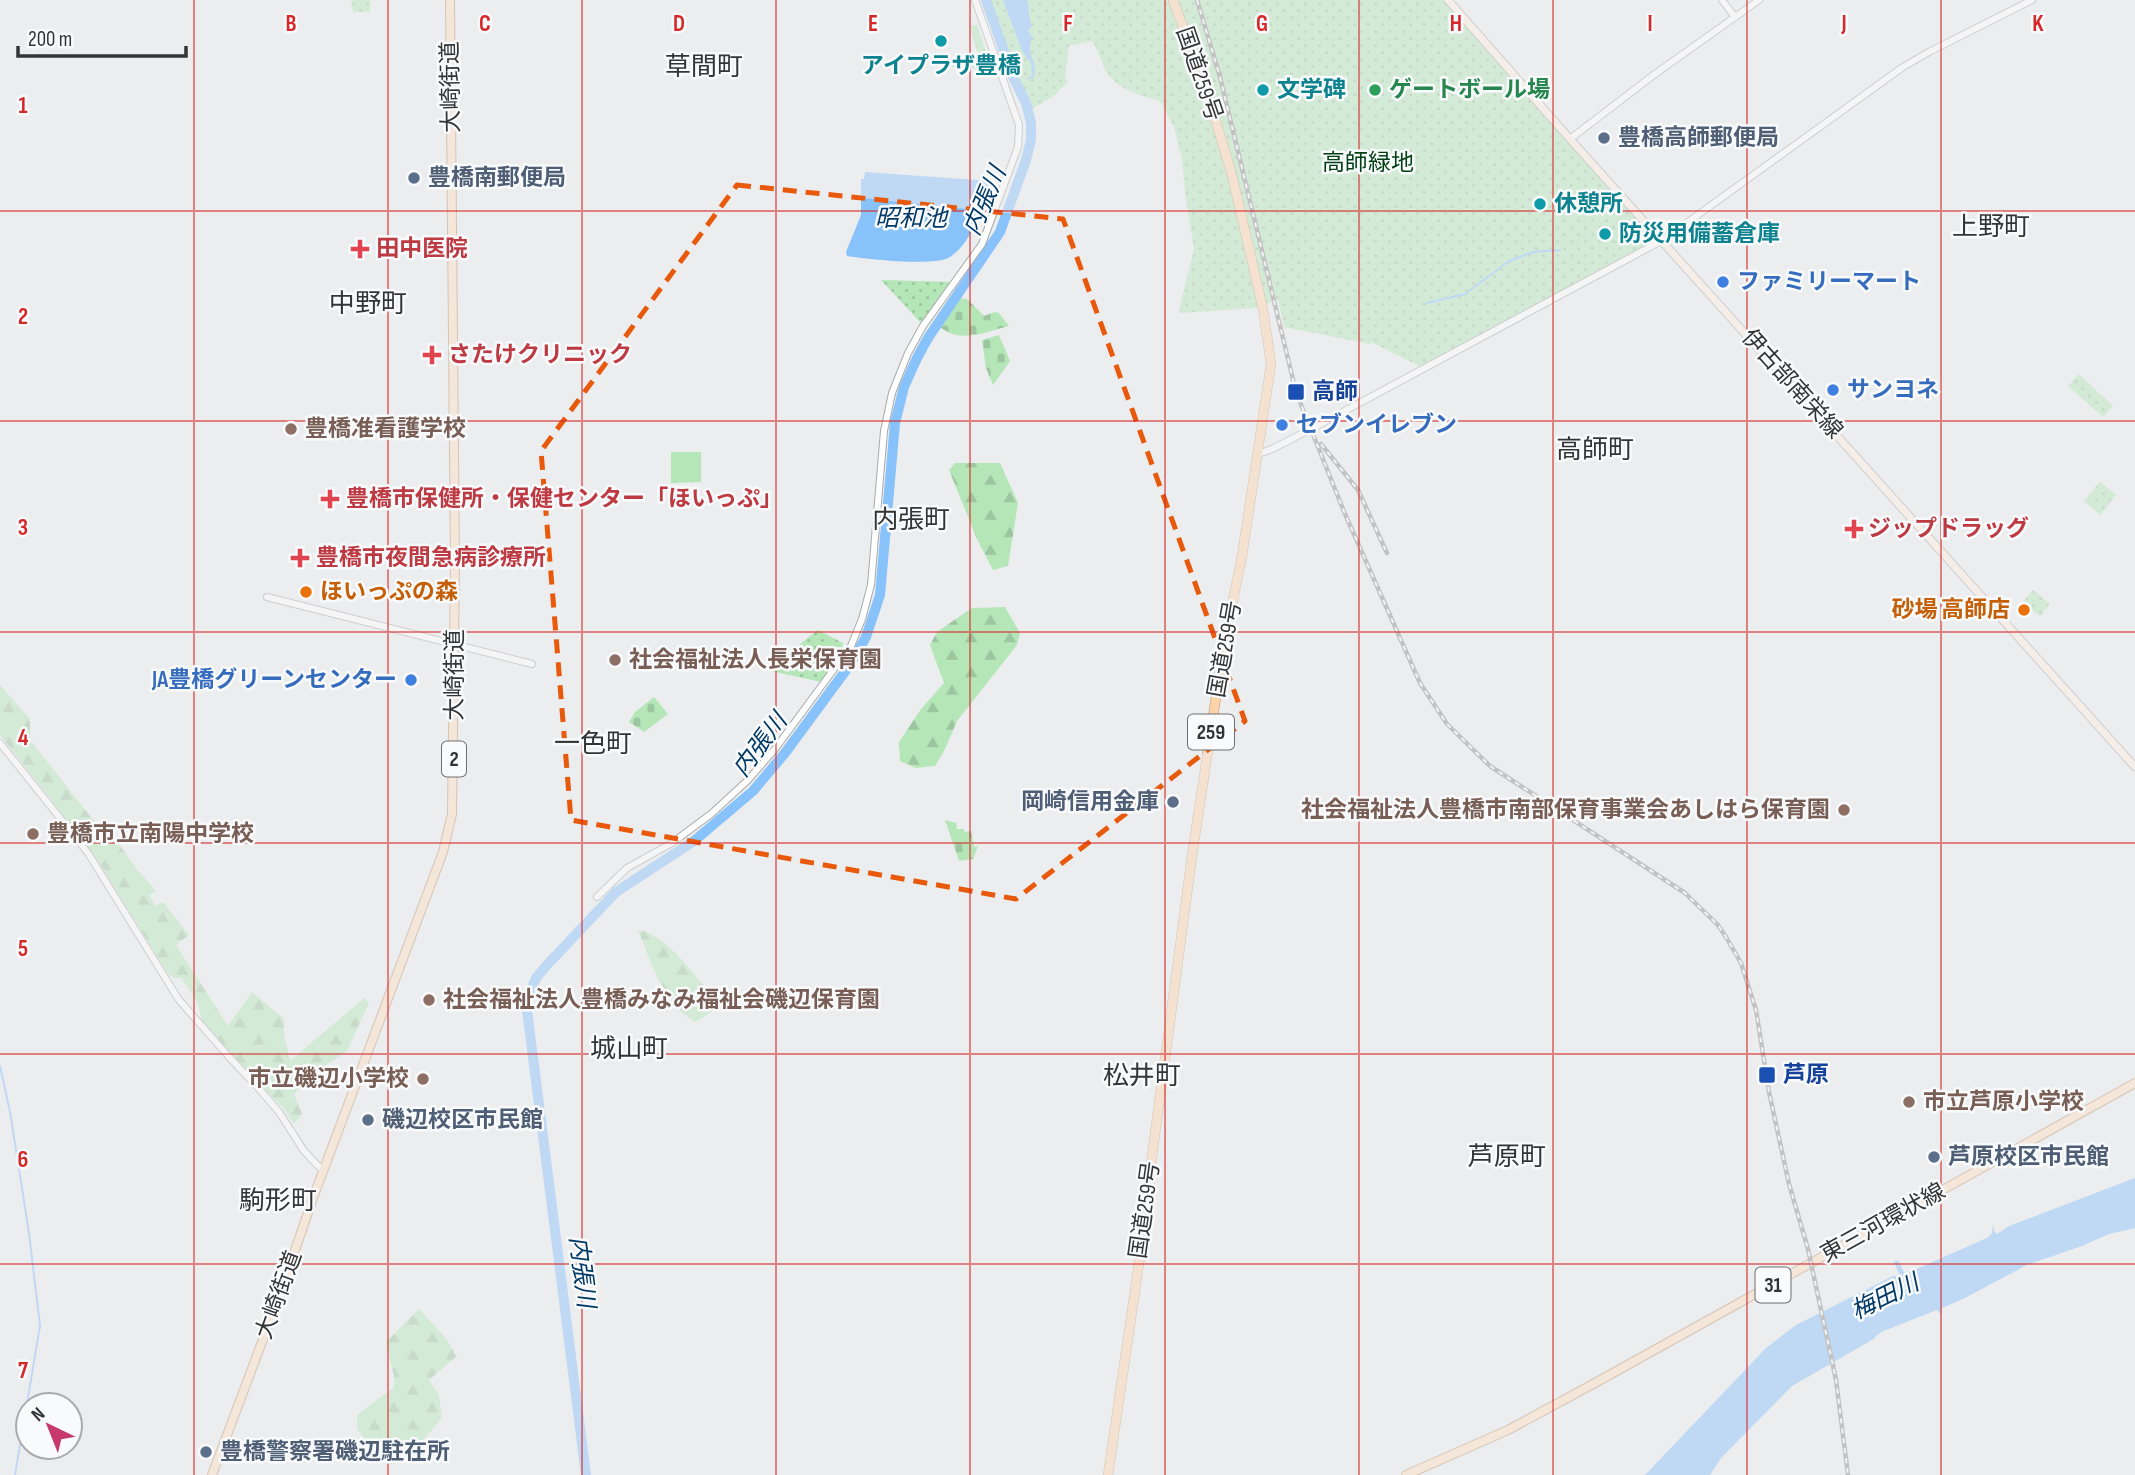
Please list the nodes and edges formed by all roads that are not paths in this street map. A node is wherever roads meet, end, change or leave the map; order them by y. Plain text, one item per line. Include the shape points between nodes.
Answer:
1 (450, 0) edge
2 (975, 0) edge
3 (1173, 0) edge
4 (1448, 0) edge
5 (1722, 0) edge
6 (1759, 0) edge
7 (2032, 0) edge
8 (1735, 18) junction
9 (1570, 139) junction
10 (1663, 240) junction
11 (1258, 454) junction
12 (267, 597) dead end
13 (455, 644) junction
14 (532, 664) dead end
15 (0, 743) edge
16 (2135, 767) edge
17 (597, 897) dead end
18 (2135, 1083) edge
19 (323, 1171) junction
20 (212, 1475) edge
21 (1108, 1475) edge
22 (1406, 1475) edge

1 - 13 main road, 大崎街道 / 2
2 - 17 street via 1019,125 1019,141 982,244 923,326 891,393 871,585 858,630 841,661 747,781 672,843 627,868
3 - 11 highway, 国道259号 / 259 via 1232,175 1263,309 1270,364
4 - 9 main road, 伊古部南栄線
5 - 8 street
6 - 8 street
7 - 10 street via 1903,68
8 - 9 street
9 - 10 main road, 伊古部南栄線
10 - 11 street
10 - 16 main road, 伊古部南栄線
11 - 21 highway, 国道259号 / 259 via 1192,856
12 - 13 street
13 - 14 street
13 - 19 main road, 大崎街道 / 2 via 452,814 447,838
15 - 19 street via 88,853 179,1000 279,1112
18 - 22 main road, 東三河環状線 / 31 via 1595,1383 1507,1430
19 - 20 main road, 大崎街道 / 2

